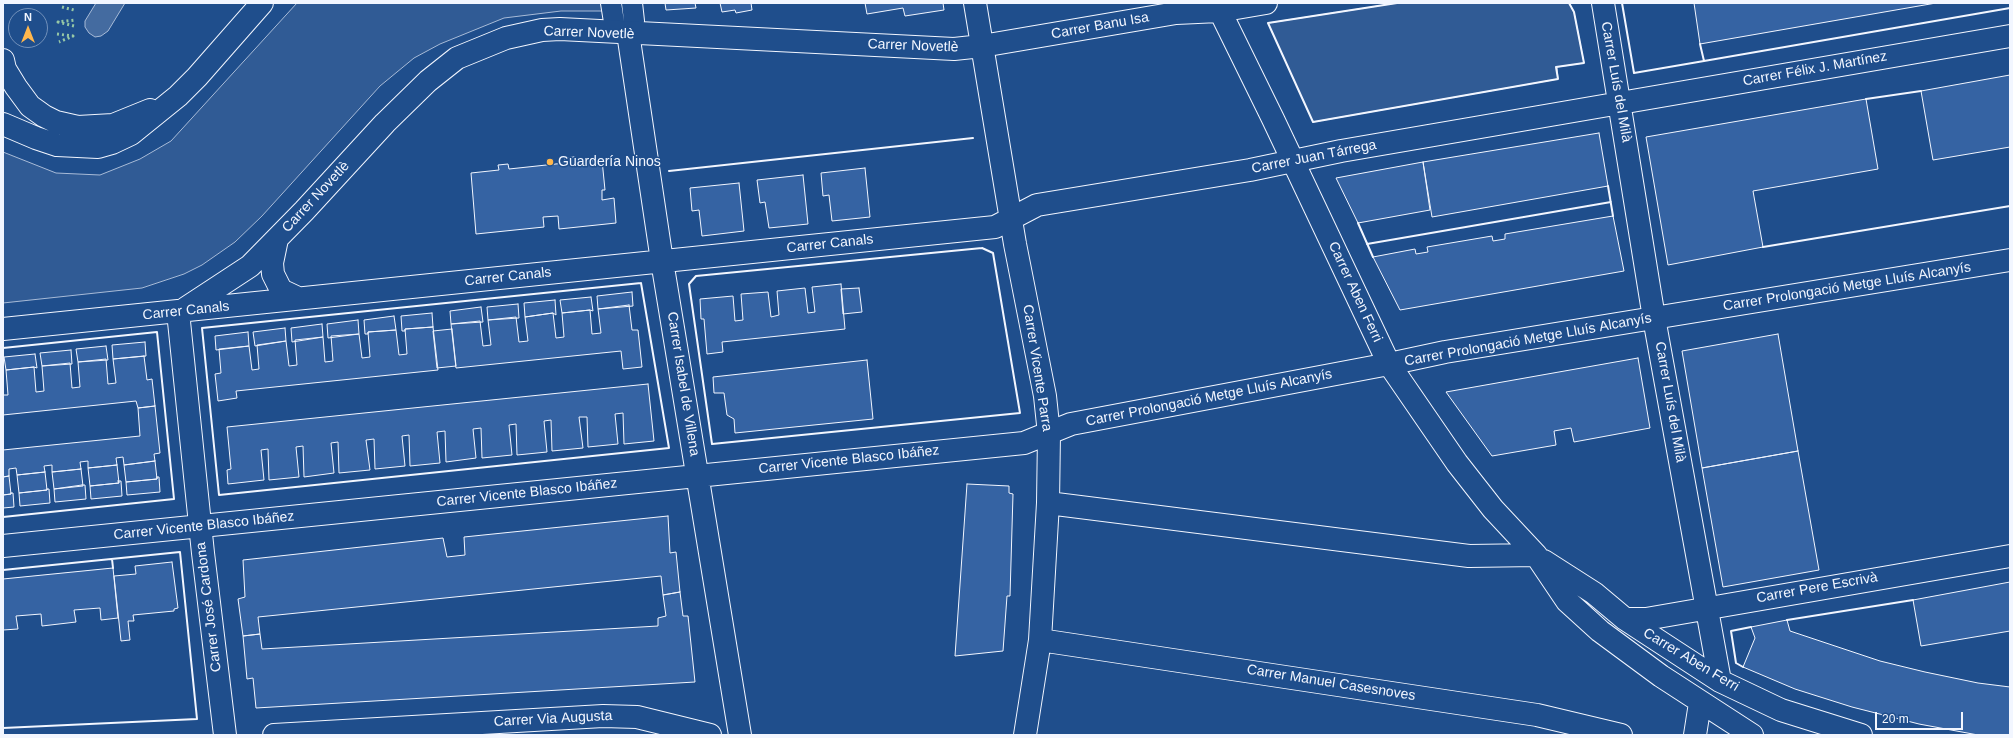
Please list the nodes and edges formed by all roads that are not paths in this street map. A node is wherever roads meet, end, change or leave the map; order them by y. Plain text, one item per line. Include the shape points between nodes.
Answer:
1 (262, 3) edge
2 (611, 3) edge
3 (975, 3) edge
4 (1266, 3) edge
5 (1603, 3) edge
6 (1218, 7) edge
7 (627, 20) edge
8 (2010, 36) edge
9 (982, 46) junction
10 (3, 60) edge
11 (178, 96) junction
12 (1620, 102) junction
13 (3, 124) edge
14 (1292, 161) junction
15 (1011, 220) junction
16 (277, 239) junction
17 (2010, 260) edge
18 (662, 261) junction
19 (298, 298) junction
20 (178, 312) junction
21 (1654, 318) junction
22 (3, 329) edge
23 (1389, 364) junction
24 (1049, 434) junction
25 (697, 475) junction
26 (1048, 503) junction
27 (200, 526) junction
28 (3, 546) edge
29 (1536, 555) junction
30 (2010, 556) edge
31 (1707, 607) junction
32 (1625, 619) junction
33 (1040, 640) junction
34 (1720, 681) junction
35 (1700, 703) junction
36 (225, 735) edge
37 (274, 735) edge
38 (710, 735) edge
39 (740, 735) edge
40 (1026, 735) edge
41 (1621, 735) edge
42 (1695, 735) edge
43 (1752, 735) edge
44 (1861, 735) edge

1 - 11 street
2 - 7 street, Carrer Isabel de Villena
3 - 9 street, Carrer Vicente Parra
4 - 6 street, Carrer Banu Isa
5 - 12 street, Carrer Luís del Milà
6 - 9 street, Carrer Banu Isa
6 - 14 street, Carrer Aben Ferri
7 - 9 street, Carrer Novetlè via 954,49
7 - 16 street, Carrer Novetlè via 542,30 506,38 457,58 428,81 390,118
7 - 18 street, Carrer Isabel de Villena
8 - 12 street, Carrer Félix J. Martínez
9 - 15 street, Carrer Vicente Parra
10 - 11 street via 5,69 30,106 56,122 78,127 113,125
11 - 13 street via 131,134 98,147 57,145
12 - 14 street, Carrer Juan Tárrega
12 - 21 street, Carrer Luís del Milà
14 - 15 street, Carrer Juan Tárrega via 1036,205
14 - 23 street, Carrer Aben Ferri
15 - 18 street, Carrer Canals via 995,227
15 - 24 street, Carrer Vicente Parra via 1045,396
16 - 19 street, Carrer Novetlè via 272,263 273,274 281,290
16 - 20 street, Carrer Novetlè via 250,266 195,304
17 - 21 street, Carrer Prolongació Metge Lluís Alcanyís
18 - 19 street, Carrer Canals
18 - 25 street, Carrer Isabel de Villena
19 - 20 street, Carrer Canals
20 - 22 street, Carrer Canals
20 - 27 street, Carrer José Cardona
21 - 23 street, Carrer Prolongació Metge Lluís Alcanyís via 1445,352
21 - 31 street, Carrer Luís del Milà
23 - 24 street, Carrer Prolongació Metge Lluís Alcanyís via 1071,424
23 - 29 street, Carrer Aben Ferri via 1457,463 1493,509
24 - 25 street, Carrer Vicente Blasco Ibáñez via 1024,443
24 - 26 street, Carrer Vicente Parra
25 - 27 street, Carrer Vicente Blasco Ibáñez
25 - 39 street, Carrer Isabel de Villena
26 - 29 street via 1469,556
26 - 33 street, Carrer Vicente Parra
27 - 28 street, Carrer Vicente Blasco Ibáñez
27 - 36 street, Carrer José Cardona
29 - 32 street, Carrer Aben Ferri via 1594,593
29 - 35 street, Carrer Aben Ferri via 1567,601 1600,631
30 - 31 street, Carrer Pere Escrivà
31 - 32 street, Carrer Pere Escrivà via 1646,619
31 - 34 street, Carrer Luís del Milà
32 - 34 street, Carrer Aben Ferri
33 - 40 street, Carrer Vicente Parra
33 - 41 street, Carrer Manuel Casesnoves via 1524,713
34 - 44 street, Carrer Aben Ferri via 1781,710
35 - 42 street
35 - 43 street, Carrer Aben Ferri
37 - 38 street, Carrer Via Augusta via 602,716 637,717

